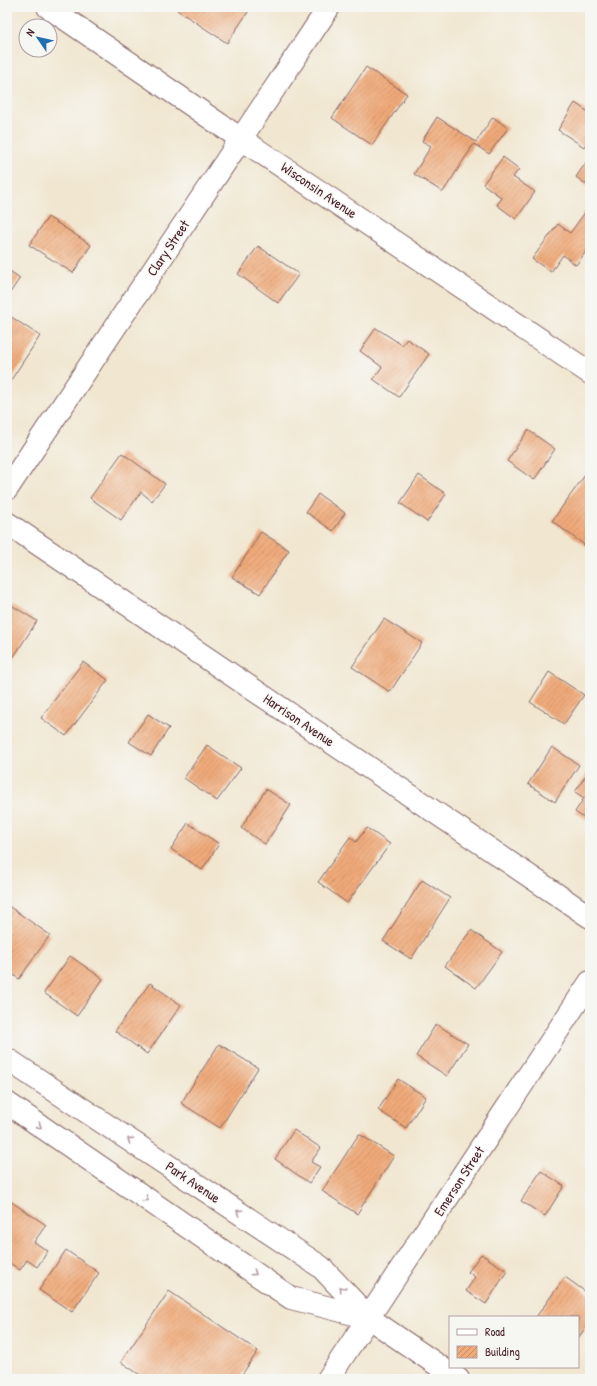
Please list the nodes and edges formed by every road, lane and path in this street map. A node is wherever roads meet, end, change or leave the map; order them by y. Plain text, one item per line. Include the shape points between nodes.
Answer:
1 (48, 7) edge
2 (329, 7) edge
3 (241, 139) junction
4 (590, 373) edge
5 (7, 489) edge
6 (7, 522) edge
7 (590, 917) edge
8 (590, 982) edge
9 (7, 1058) edge
10 (7, 1103) edge
11 (369, 1318) junction
12 (328, 1379) edge
13 (458, 1379) edge

1 - 3 street, Wisconsin Avenue
2 - 3 street, Clary Street
3 - 4 street, Wisconsin Avenue
3 - 5 street, Clary Street
6 - 7 street, Harrison Avenue
8 - 11 street, Emerson Street
11 -> 9 street, Park Avenue via 321,1266
10 -> 11 street, Park Avenue via 291,1298
11 - 12 street, Emerson Street
11 - 13 street, Park Avenue

